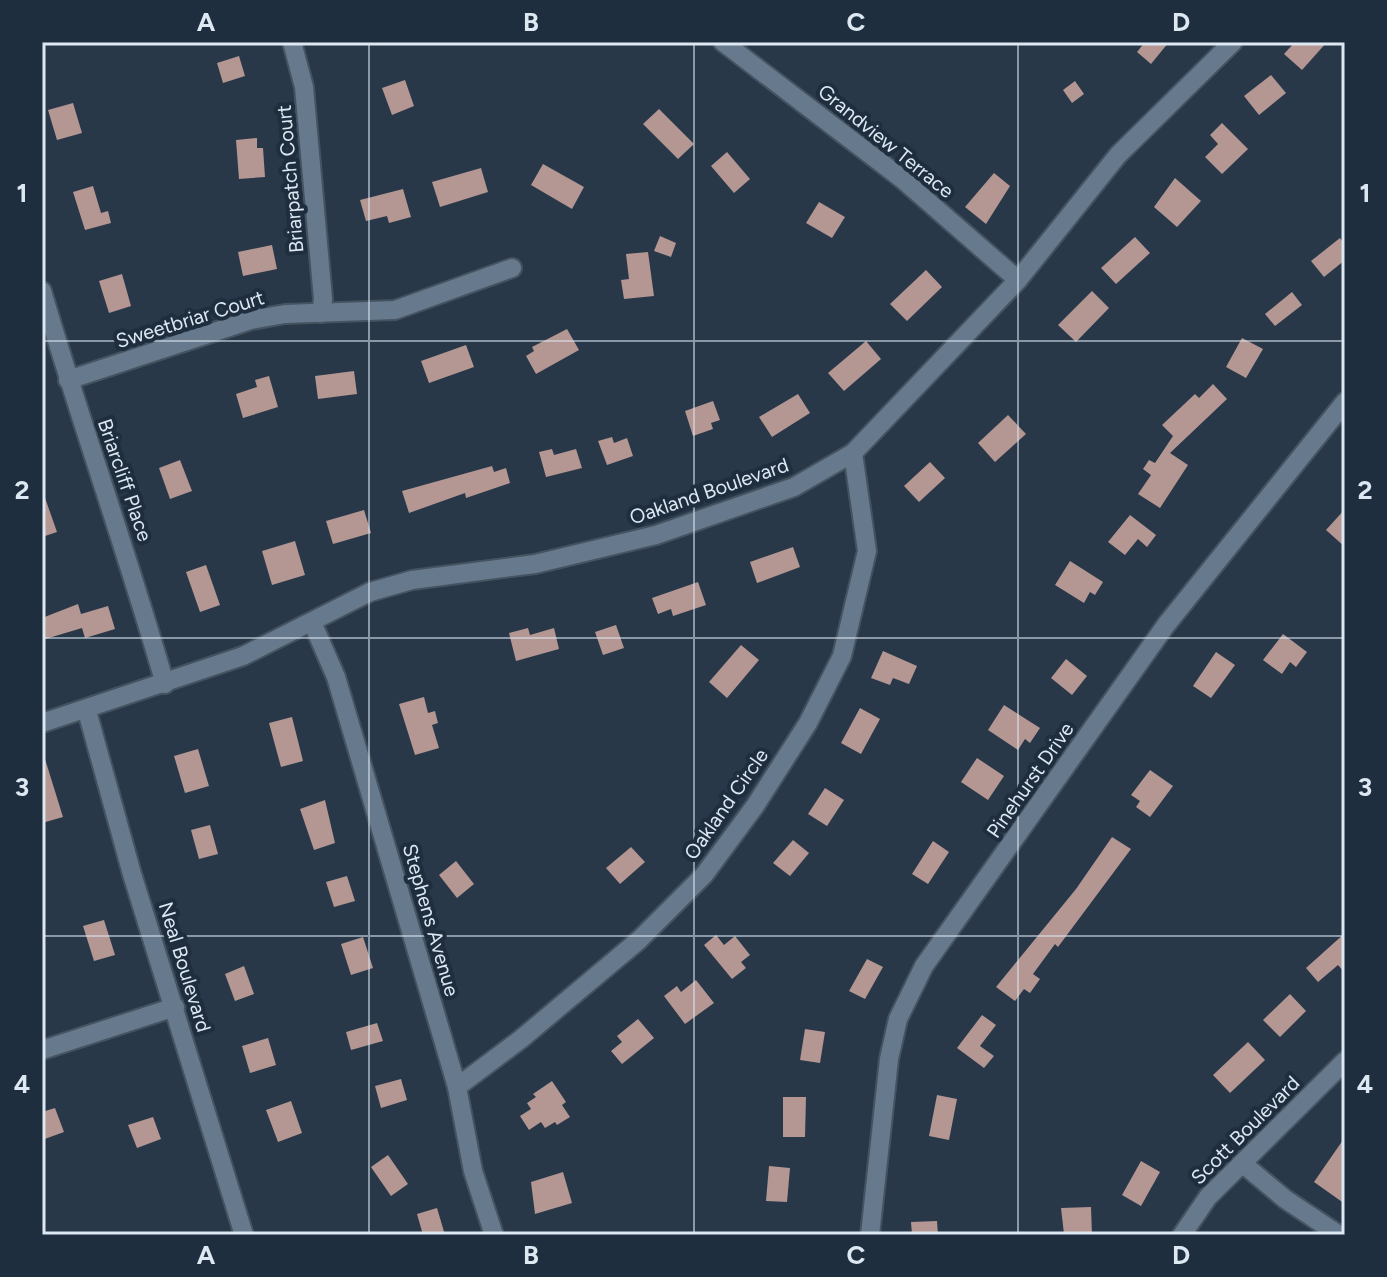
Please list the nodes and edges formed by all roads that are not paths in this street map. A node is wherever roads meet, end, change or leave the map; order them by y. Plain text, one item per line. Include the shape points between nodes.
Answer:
1 (292, 42) edge
2 (723, 42) edge
3 (1233, 42) edge
4 (512, 268) dead end
5 (1018, 280) junction
6 (42, 291) edge
7 (321, 313) junction
8 (68, 380) junction
9 (1345, 402) edge
10 (853, 453) junction
11 (312, 622) junction
12 (165, 684) junction
13 (87, 711) junction
14 (42, 723) edge
15 (175, 1007) junction
16 (42, 1050) edge
17 (1345, 1061) edge
18 (457, 1087) junction
19 (1242, 1163) junction
20 (244, 1235) edge
21 (494, 1235) edge
22 (870, 1235) edge
23 (1182, 1235) edge
24 (1339, 1235) edge

1 - 7 street, Briarpatch Court via 304,87
2 - 5 street, Grandview Terrace via 901,178
3 - 5 street, Oakland Boulevard via 1118,155
4 - 7 street, Sweetbriar Court via 395,310
5 - 10 street, Oakland Boulevard
6 - 8 street, Briarcliff Place
7 - 8 street, Sweetbriar Court via 251,320
8 - 12 street, Briarcliff Place
9 - 22 street, Pinehurst Drive via 1166,625 924,966 898,1019 889,1059
10 - 11 street, Oakland Boulevard via 794,487 656,535 535,564 412,580 370,592
10 - 18 street, Oakland Circle via 867,551 842,656 808,723 704,875 639,940
11 - 12 street, Oakland Boulevard via 243,656
11 - 18 street, Stephens Avenue via 336,677
12 - 13 street, Oakland Boulevard
13 - 14 street, Oakland Boulevard
13 - 15 street, Neal Boulevard
15 - 16 street
15 - 20 street, Neal Boulevard
17 - 19 street, Scott Boulevard
18 - 21 street, Stephens Avenue via 473,1171
19 - 23 street, Scott Boulevard via 1208,1197
19 - 24 street

